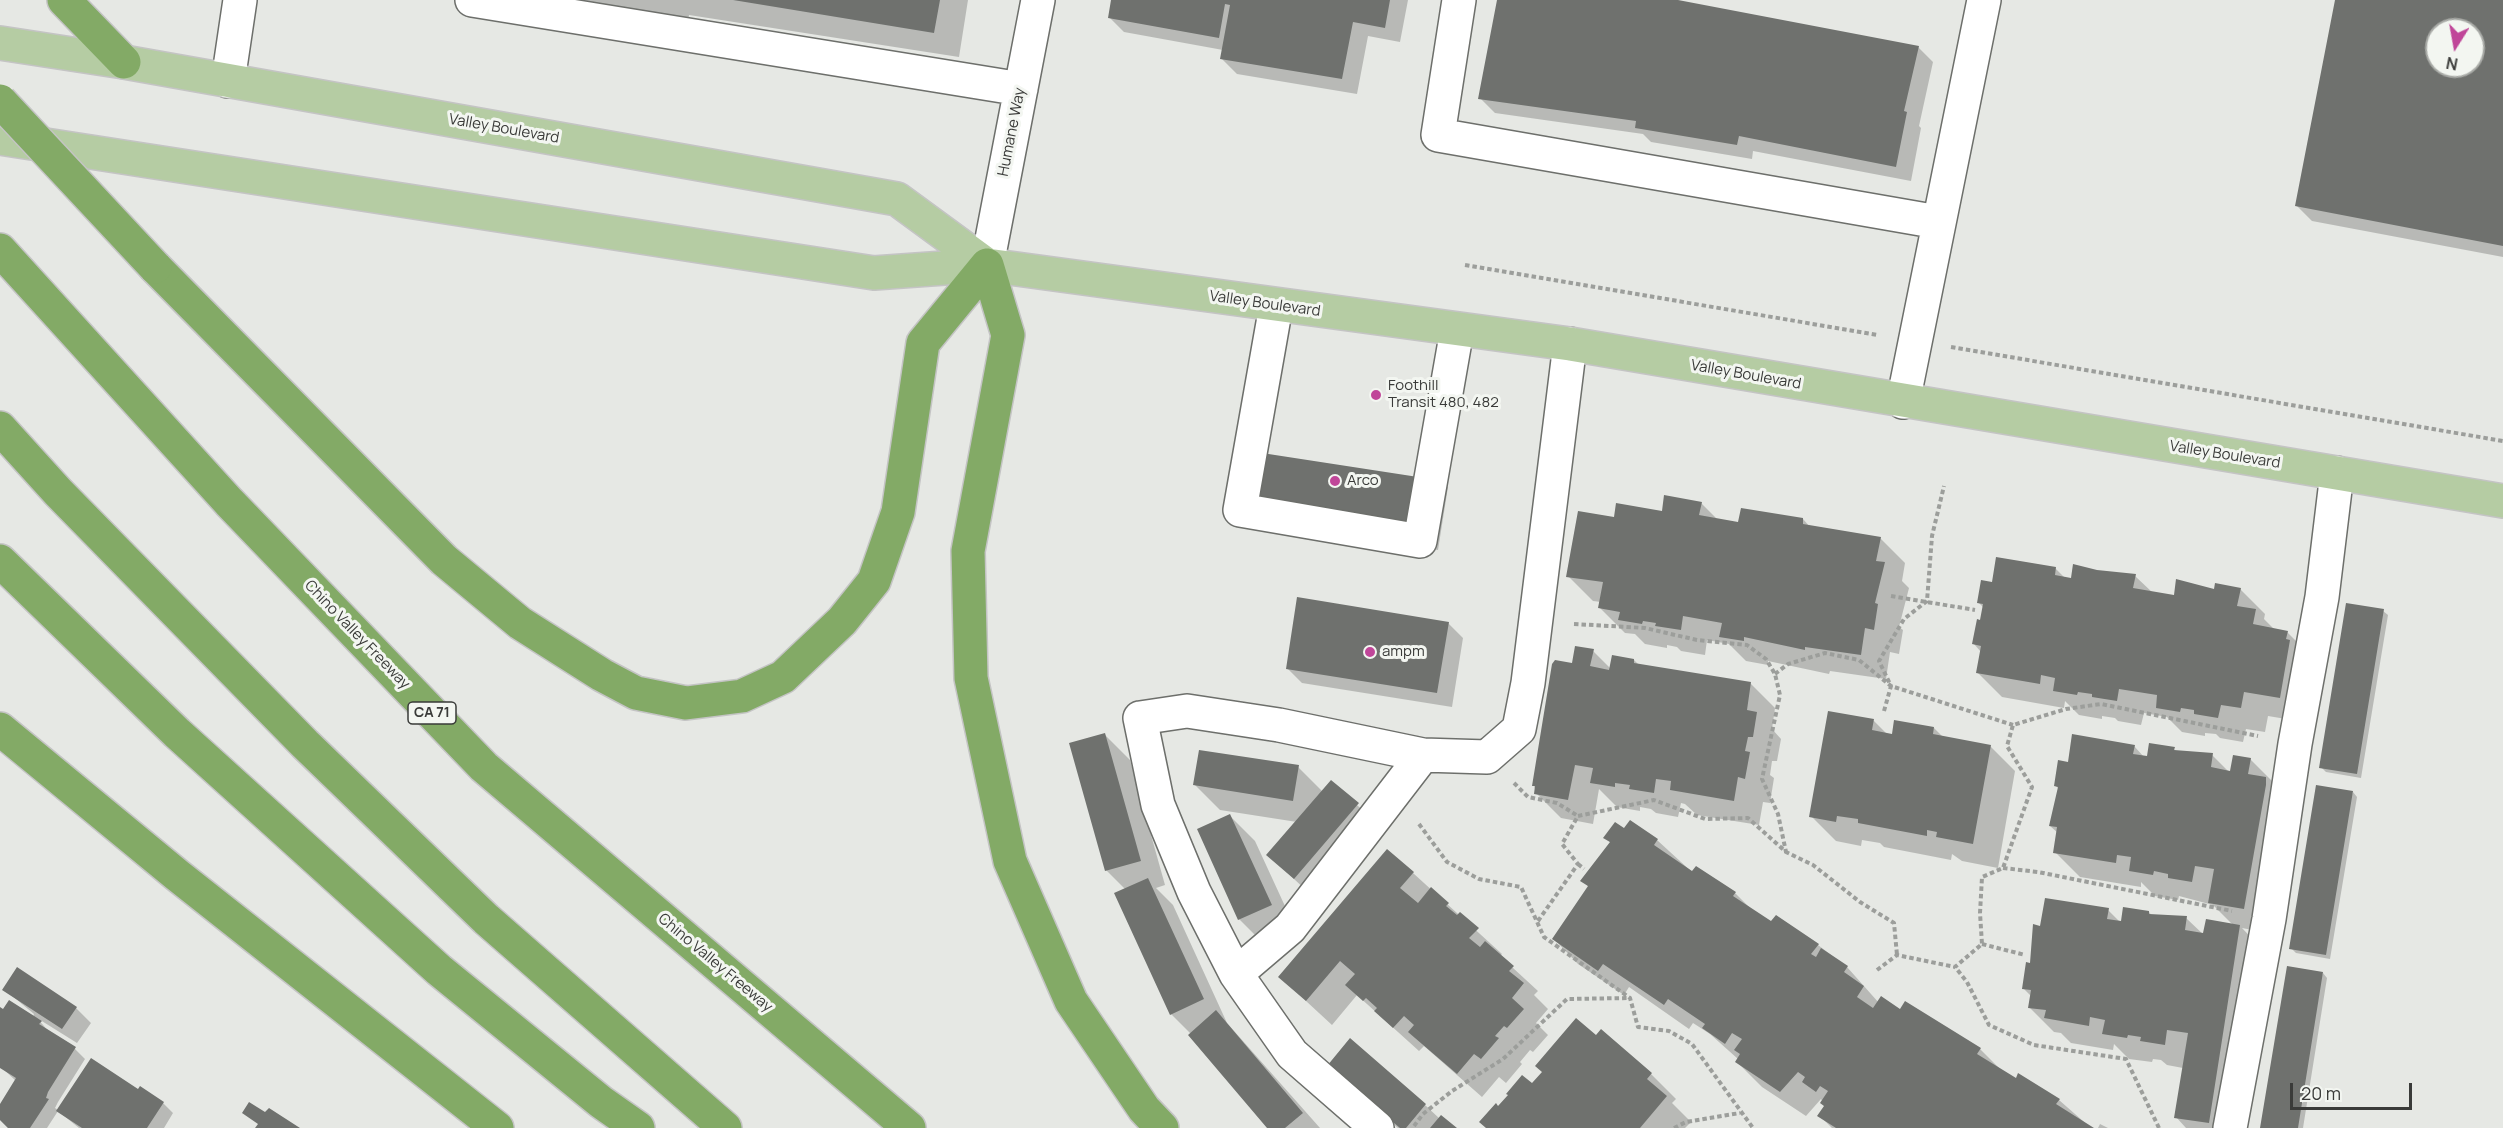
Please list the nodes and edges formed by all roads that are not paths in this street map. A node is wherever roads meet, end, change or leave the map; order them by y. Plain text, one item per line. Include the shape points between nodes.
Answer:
1 (64, 0) edge
2 (240, 0) edge
3 (472, 0) edge
4 (1038, 0) edge
5 (1459, 0) edge
6 (1984, 0) edge
7 (0, 44) edge
8 (124, 62) junction
9 (228, 81) junction
10 (1021, 89) junction
11 (0, 101) edge
12 (0, 138) edge
13 (1938, 222) junction
14 (0, 250) edge
15 (987, 265) junction
16 (1276, 306) junction
17 (1456, 330) junction
18 (1570, 344) junction
19 (1904, 402) junction
20 (0, 428) edge
21 (2337, 473) junction
22 (2503, 501) edge
23 (0, 561) edge
24 (0, 729) edge
25 (1423, 755) junction
26 (1236, 974) junction
27 (497, 1128) edge
28 (638, 1128) edge
29 (725, 1128) edge
30 (909, 1128) edge
31 (1162, 1128) edge
32 (1377, 1128) edge
33 (2230, 1128) edge

1 - 8 highway
2 - 9 street
3 - 10 street
4 - 10 street, Humane Way
5 - 13 street via 1438,135
6 - 13 street
7 - 8 main road, Valley Boulevard
8 - 9 main road, Valley Boulevard
9 - 15 main road, Valley Boulevard via 897,199
10 - 15 street, Humane Way
11 - 15 highway, bridge via 155,267 444,560 520,623 602,675 636,693 686,703 742,696 783,677 842,621 874,581 898,512 923,343
12 - 15 main road, Valley Boulevard via 874,273
13 - 19 street
14 - 30 highway, Chino Valley Freeway / CA 71 via 229,502 484,767
15 - 16 main road, Valley Boulevard
15 - 31 highway via 1008,335 969,551 971,678 1010,861 1071,1001 1144,1109
16 - 17 main road, Valley Boulevard
16 - 17 street via 1240,510 1420,541
17 - 18 main road, Valley Boulevard
18 - 19 main road, Valley Boulevard
18 - 25 street via 1519,729 1487,757
19 - 21 main road, Valley Boulevard
20 - 29 highway via 305,744 468,902
21 - 22 main road, Valley Boulevard
21 - 33 street via 2322,597 2295,744 2270,919
23 - 28 highway via 177,733 439,970
24 - 27 highway via 177,875
25 - 26 street via 1290,928
25 - 26 street via 1279,725 1187,711 1140,718 1158,805 1194,892
26 - 32 street via 1292,1054

